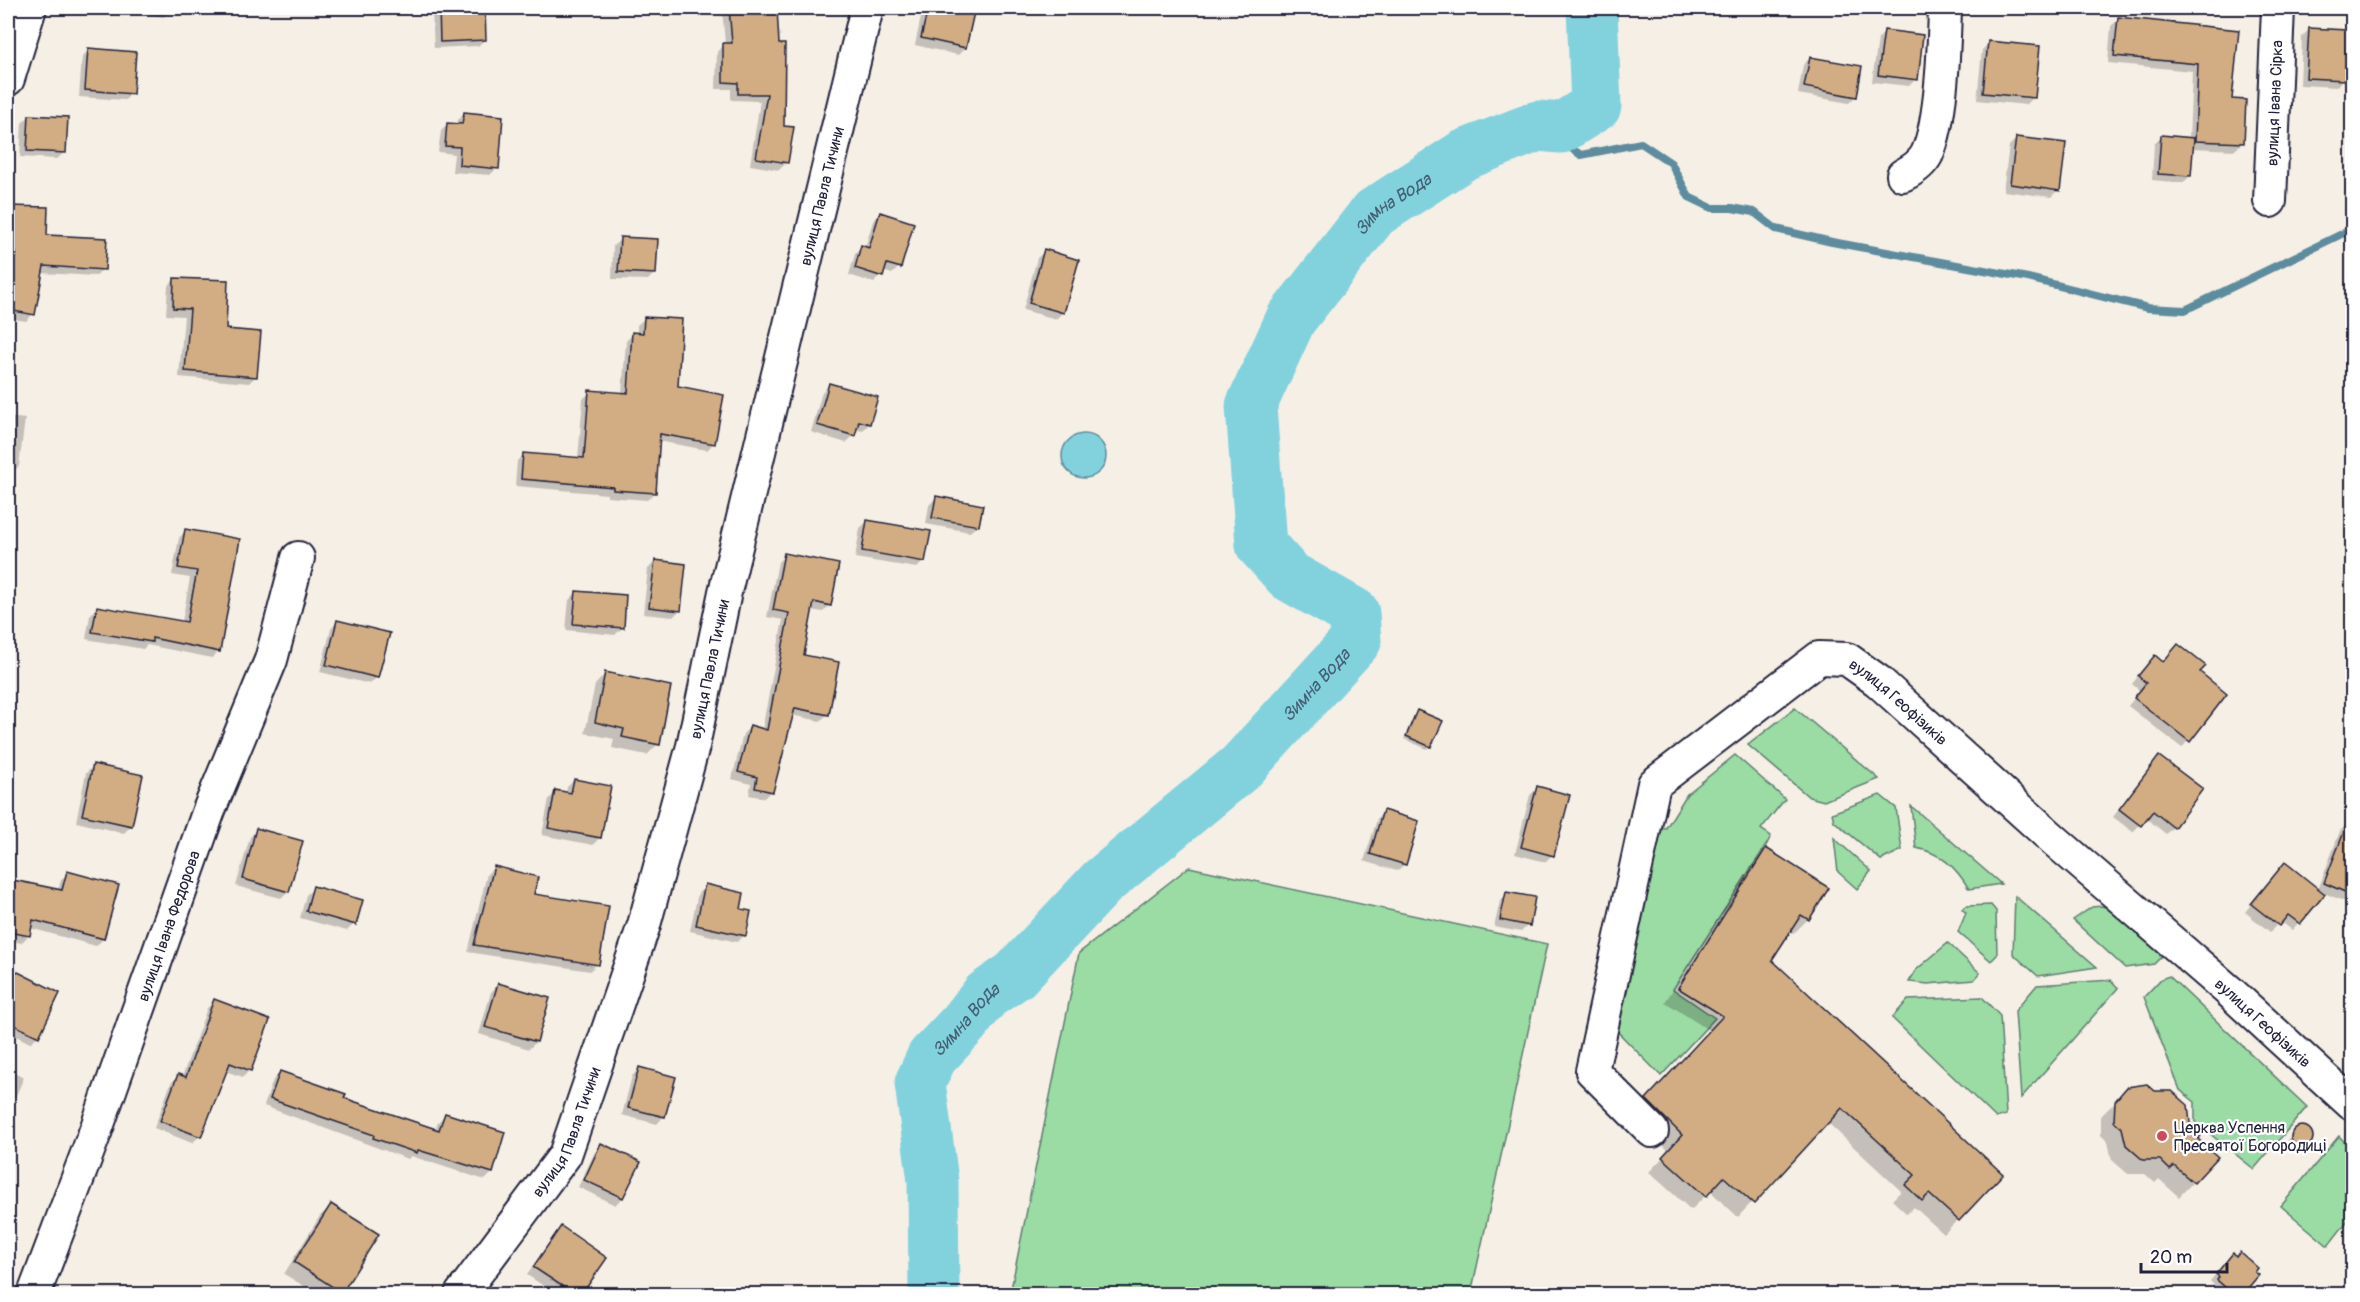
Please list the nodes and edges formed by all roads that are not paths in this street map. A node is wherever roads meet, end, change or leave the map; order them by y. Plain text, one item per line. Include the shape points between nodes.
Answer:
1 (30, 8) edge
2 (867, 8) edge
3 (1944, 8) edge
4 (2278, 8) edge
5 (8, 78) edge
6 (1903, 175) dead end
7 (2270, 201) dead end
8 (297, 558) dead end
9 (2352, 1104) edge
10 (1652, 1131) dead end
11 (34, 1294) edge
12 (461, 1294) edge

1 - 5 street
2 - 12 street, вулиця Павла Тичини via 728,580 693,746 644,924 565,1155
3 - 6 street via 1935,129 1926,155 1916,169
4 - 7 street, вулиця Івана Сірка
8 - 11 street, вулиця Івана Федорова via 271,660 209,810
9 - 10 street, вулиця Геофізиків via 1878,681 1847,659 1819,658 1654,784 1592,1071

